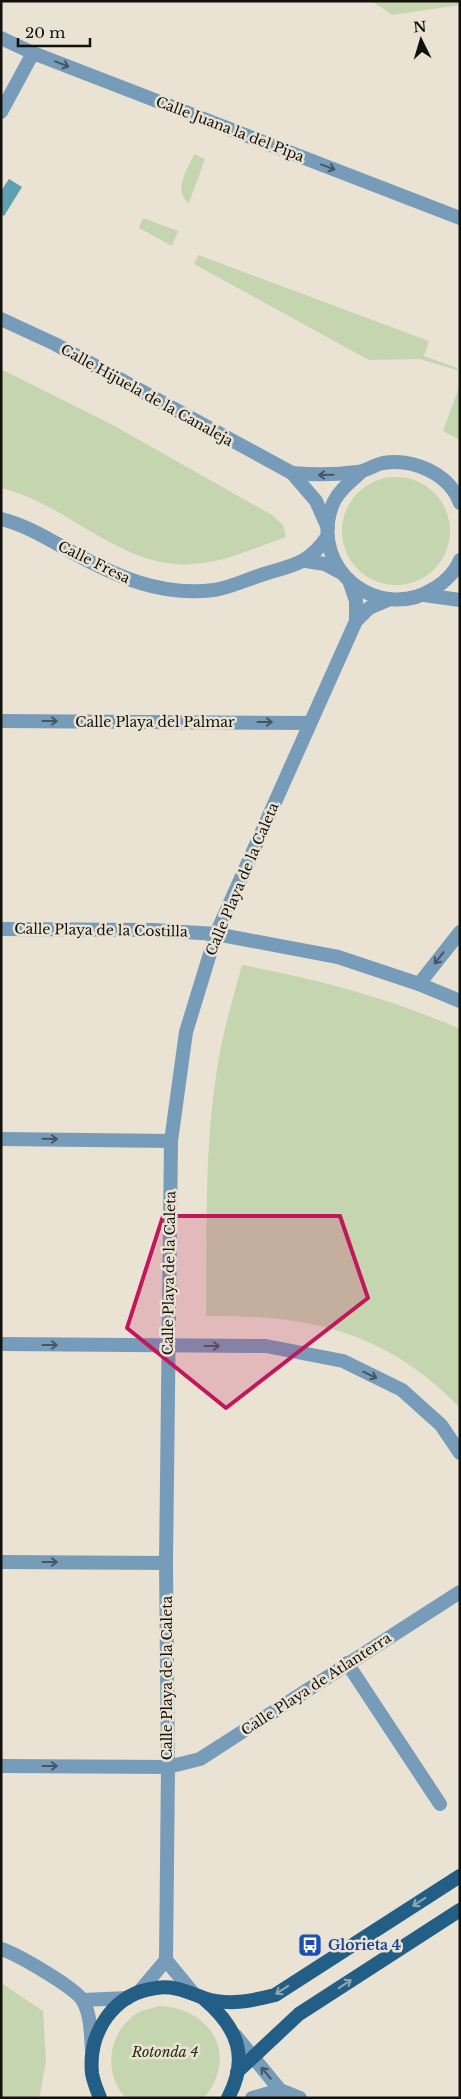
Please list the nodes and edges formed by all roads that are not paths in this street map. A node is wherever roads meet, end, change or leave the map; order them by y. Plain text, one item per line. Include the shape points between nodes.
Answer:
1 (1, 38) edge
2 (33, 53) junction
3 (1, 112) edge
4 (460, 218) edge
5 (1, 319) edge
6 (361, 472) junction
7 (292, 473) junction
8 (445, 481) junction
9 (460, 484) edge
10 (460, 502) edge
11 (1, 519) edge
12 (328, 532) junction
13 (460, 560) edge
14 (306, 561) junction
15 (344, 576) junction
16 (424, 595) junction
17 (390, 600) junction
18 (460, 600) edge
19 (356, 621) junction
20 (1, 721) edge
21 (309, 723) junction
22 (1, 928) edge
23 (460, 932) edge
24 (216, 934) junction
25 (419, 984) junction
26 (460, 1001) edge
27 (1, 1138) edge
28 (171, 1141) junction
29 (1, 1344) edge
30 (168, 1345) junction
31 (460, 1453) edge
32 (1, 1562) edge
33 (166, 1563) junction
34 (460, 1592) edge
35 (347, 1663) junction
36 (1, 1766) edge
37 (168, 1767) junction
38 (440, 1804) dead end
39 (460, 1876) edge
40 (460, 1910) edge
41 (1, 1949) edge
42 (166, 1960) junction
43 (134, 1995) junction
44 (198, 1995) junction
45 (83, 2000) junction
46 (234, 2035) junction
47 (92, 2051) junction
48 (252, 2057) junction
49 (237, 2072) junction
50 (280, 2090) junction
51 (97, 2094) edge
52 (228, 2098) edge
53 (252, 2098) edge
54 (300, 2098) edge

1 - 2 street, Calle Juana la del Pipa
2 - 3 street
2 -> 4 street, Calle Juana la del Pipa
5 - 7 street, Calle Hijuela de la Canaleja via 54,344
6 -> 7 street, Calle Hijuela de la Canaleja via 327,476
6 - 8 street, Calle Hijuela de la Canaleja via 382,464 404,462 426,468
6 - 12 street, Calle Hijuela de la Canaleja via 344,486 332,506
7 - 12 street, Calle Hijuela de la Canaleja via 316,501
8 - 9 street, Calle Hijuela de la Canaleja
8 - 10 street, Calle Hijuela de la Canaleja
11 - 14 street, Calle Fresa via 33,531 132,582 172,591 215,590
12 - 14 street, Calle Fresa via 319,549
12 - 15 street, Calle Hijuela de la Canaleja via 330,550
13 - 16 street via 444,582
14 - 15 street via 325,564
15 - 17 street via 357,588
15 - 19 street, Calle Playa de la Caleta via 356,601
16 - 17 street
16 - 18 street
17 - 19 street, Calle Playa de la Caleta via 369,608
19 - 21 street, Calle Playa de la Caleta
20 -> 21 street, Calle Playa del Palmar
21 - 24 street, Calle Playa de la Caleta
22 - 24 street, Calle Playa de la Costilla
23 -> 25 street
24 - 25 street, Calle Playa de la Costilla via 338,957
24 - 28 street, Calle Playa de la Caleta via 186,1032
25 - 26 street, Calle Playa de la Costilla
27 -> 28 street
28 - 30 street, Calle Playa de la Caleta
29 -> 30 street
30 -> 31 street via 266,1346 343,1361 402,1390 440,1425
30 - 33 street, Calle Playa de la Caleta
32 -> 33 street
33 - 37 street, Calle Playa de la Caleta
34 - 35 street, Calle Playa de Atlanterra
35 - 37 street, Calle Playa de Atlanterra via 200,1759
35 - 38 street
36 -> 37 street, Calle Playa de Atlanterra
37 - 42 street, Calle Playa de la Caleta
39 -> 44 main road via 275,1995 228,2003
48 -> 40 main road via 298,2014
41 - 45 street via 31,1963
42 - 43 street
42 - 44 street
43 - 44 main road via 156,1988 181,1989
43 - 45 street
43 - 47 main road via 113,2008 99,2028
44 - 46 main road via 222,2014
45 - 47 street via 90,2025
46 - 48 street
46 - 49 main road via 239,2060
47 - 51 main road via 92,2075
48 - 49 main road
50 -> 48 street
49 - 52 main road via 236,2084
50 - 53 street
50 - 54 street

